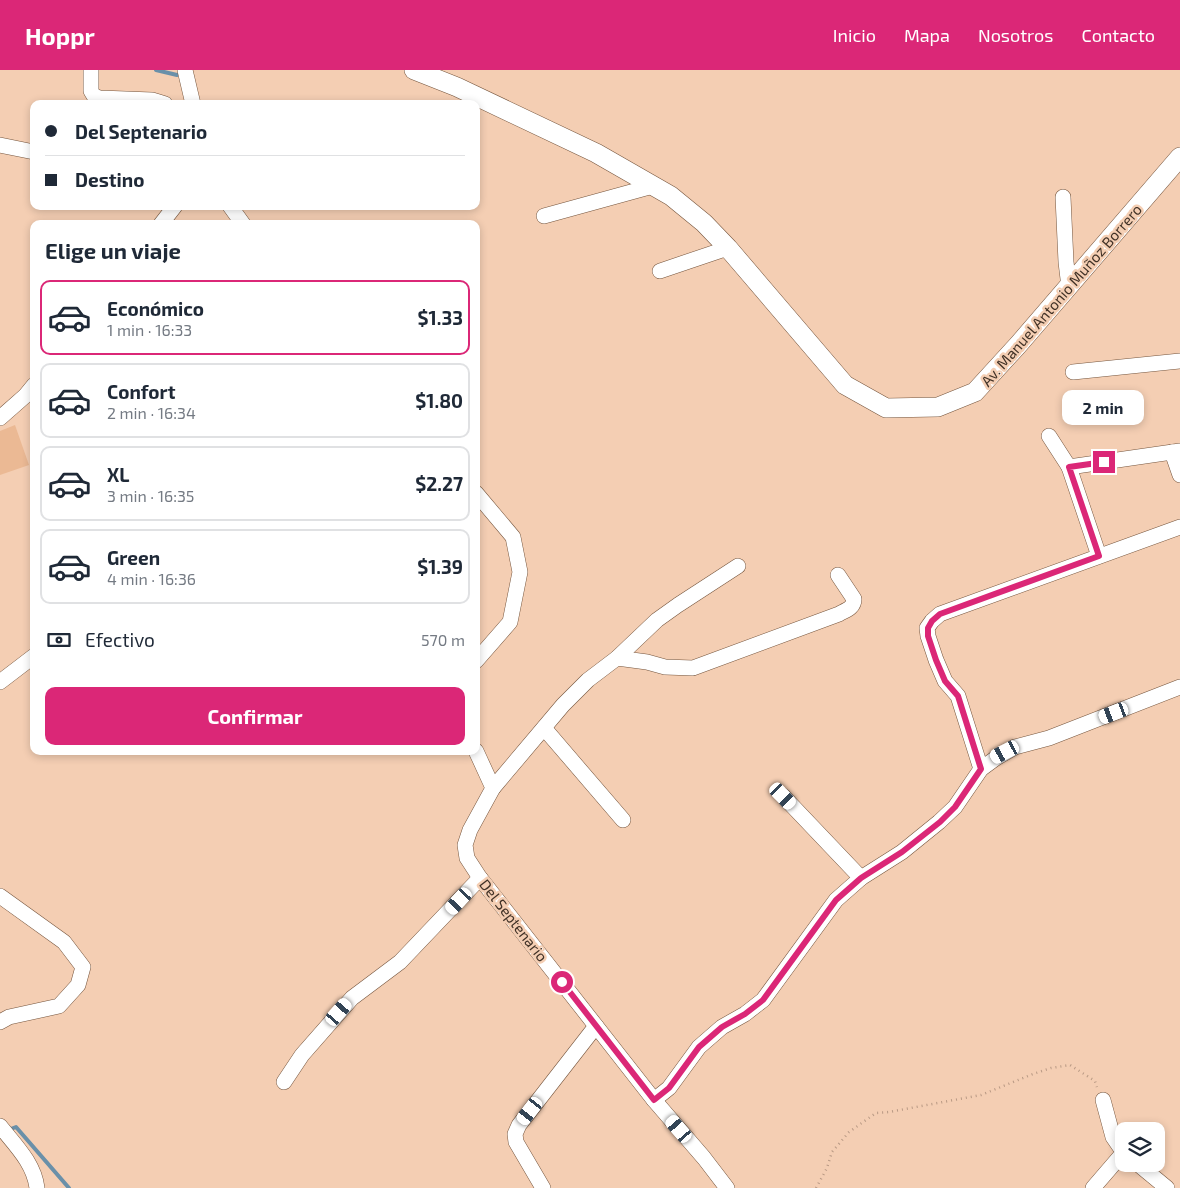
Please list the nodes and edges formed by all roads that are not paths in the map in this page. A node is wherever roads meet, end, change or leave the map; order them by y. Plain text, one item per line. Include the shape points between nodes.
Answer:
1 (91, 70) edge
2 (185, 70) edge
3 (414, 70) edge
4 (152, 100) edge
5 (191, 100) edge
6 (0, 145) edge
7 (30, 151) edge
8 (1180, 157) edge
9 (654, 186) junction
10 (1063, 197) dead end
11 (544, 216) dead end
12 (728, 248) junction
13 (660, 271) dead end
14 (1068, 287) junction
15 (1180, 361) edge
16 (1073, 372) dead end
17 (30, 390) edge
18 (0, 418) edge
19 (1049, 436) dead end
20 (1176, 451) edge
21 (1069, 467) junction
22 (1180, 474) edge
23 (480, 498) edge
24 (1180, 528) edge
25 (1099, 556) junction
26 (738, 566) dead end
27 (838, 575) dead end
28 (480, 656) edge
29 (617, 658) junction
30 (30, 659) edge
31 (0, 682) edge
32 (1180, 687) edge
33 (544, 728) junction
34 (478, 755) edge
35 (981, 769) junction
36 (492, 788) junction
37 (783, 796) dead end
38 (623, 820) dead end
39 (480, 878) junction
40 (861, 878) junction
41 (0, 896) edge
42 (0, 1022) edge
43 (596, 1026) junction
44 (284, 1082) dead end
45 (654, 1100) junction
46 (1104, 1100) road end
47 (0, 1126) edge
48 (1115, 1140) edge
49 (1115, 1162) edge
50 (1148, 1172) edge
51 (37, 1188) edge
52 (543, 1188) edge
53 (727, 1188) edge
54 (1093, 1188) edge
55 (1167, 1188) edge

1 - 4 street via 94,96
2 - 5 street
3 - 9 street, Av. Manuel Antonio Muñoz Borrero via 458,87 596,153
6 - 7 street
8 - 14 street, Av. Manuel Antonio Muñoz Borrero
9 - 11 street
9 - 12 street, Av. Manuel Antonio Muñoz Borrero via 704,223
10 - 14 street
12 - 13 street
12 - 14 street, Av. Manuel Antonio Muñoz Borrero via 845,385 886,408 938,407 975,392
15 - 16 street
17 - 18 street
19 - 21 street
20 - 21 street
20 - 22 street
21 - 25 street
23 - 28 street via 513,537 520,572 510,622
24 - 25 street
25 - 35 street via 940,614 928,628 945,681 958,696
26 - 29 street via 657,620
27 - 29 street via 854,599 852,607 839,614 693,668 665,667
29 - 33 street via 588,680
30 - 31 street
32 - 35 street via 1049,738 1015,747
33 - 36 street
33 - 38 street
34 - 36 street
35 - 40 street via 955,807 940,822
36 - 39 street, Del Septenario via 465,846 467,858
37 - 40 street
39 - 43 street, Del Septenario
39 - 44 street via 400,962 352,998 302,1054
40 - 45 street via 836,900 763,1000 722,1027 699,1047 669,1088
41 - 42 street via 64,942 82,967 78,985 59,1006
43 - 45 street, Del Septenario
43 - 52 street via 515,1134 516,1142
45 - 53 street, Del Septenario
46 - 48 street
47 - 51 street via 31,1167
49 - 54 street
50 - 55 street

